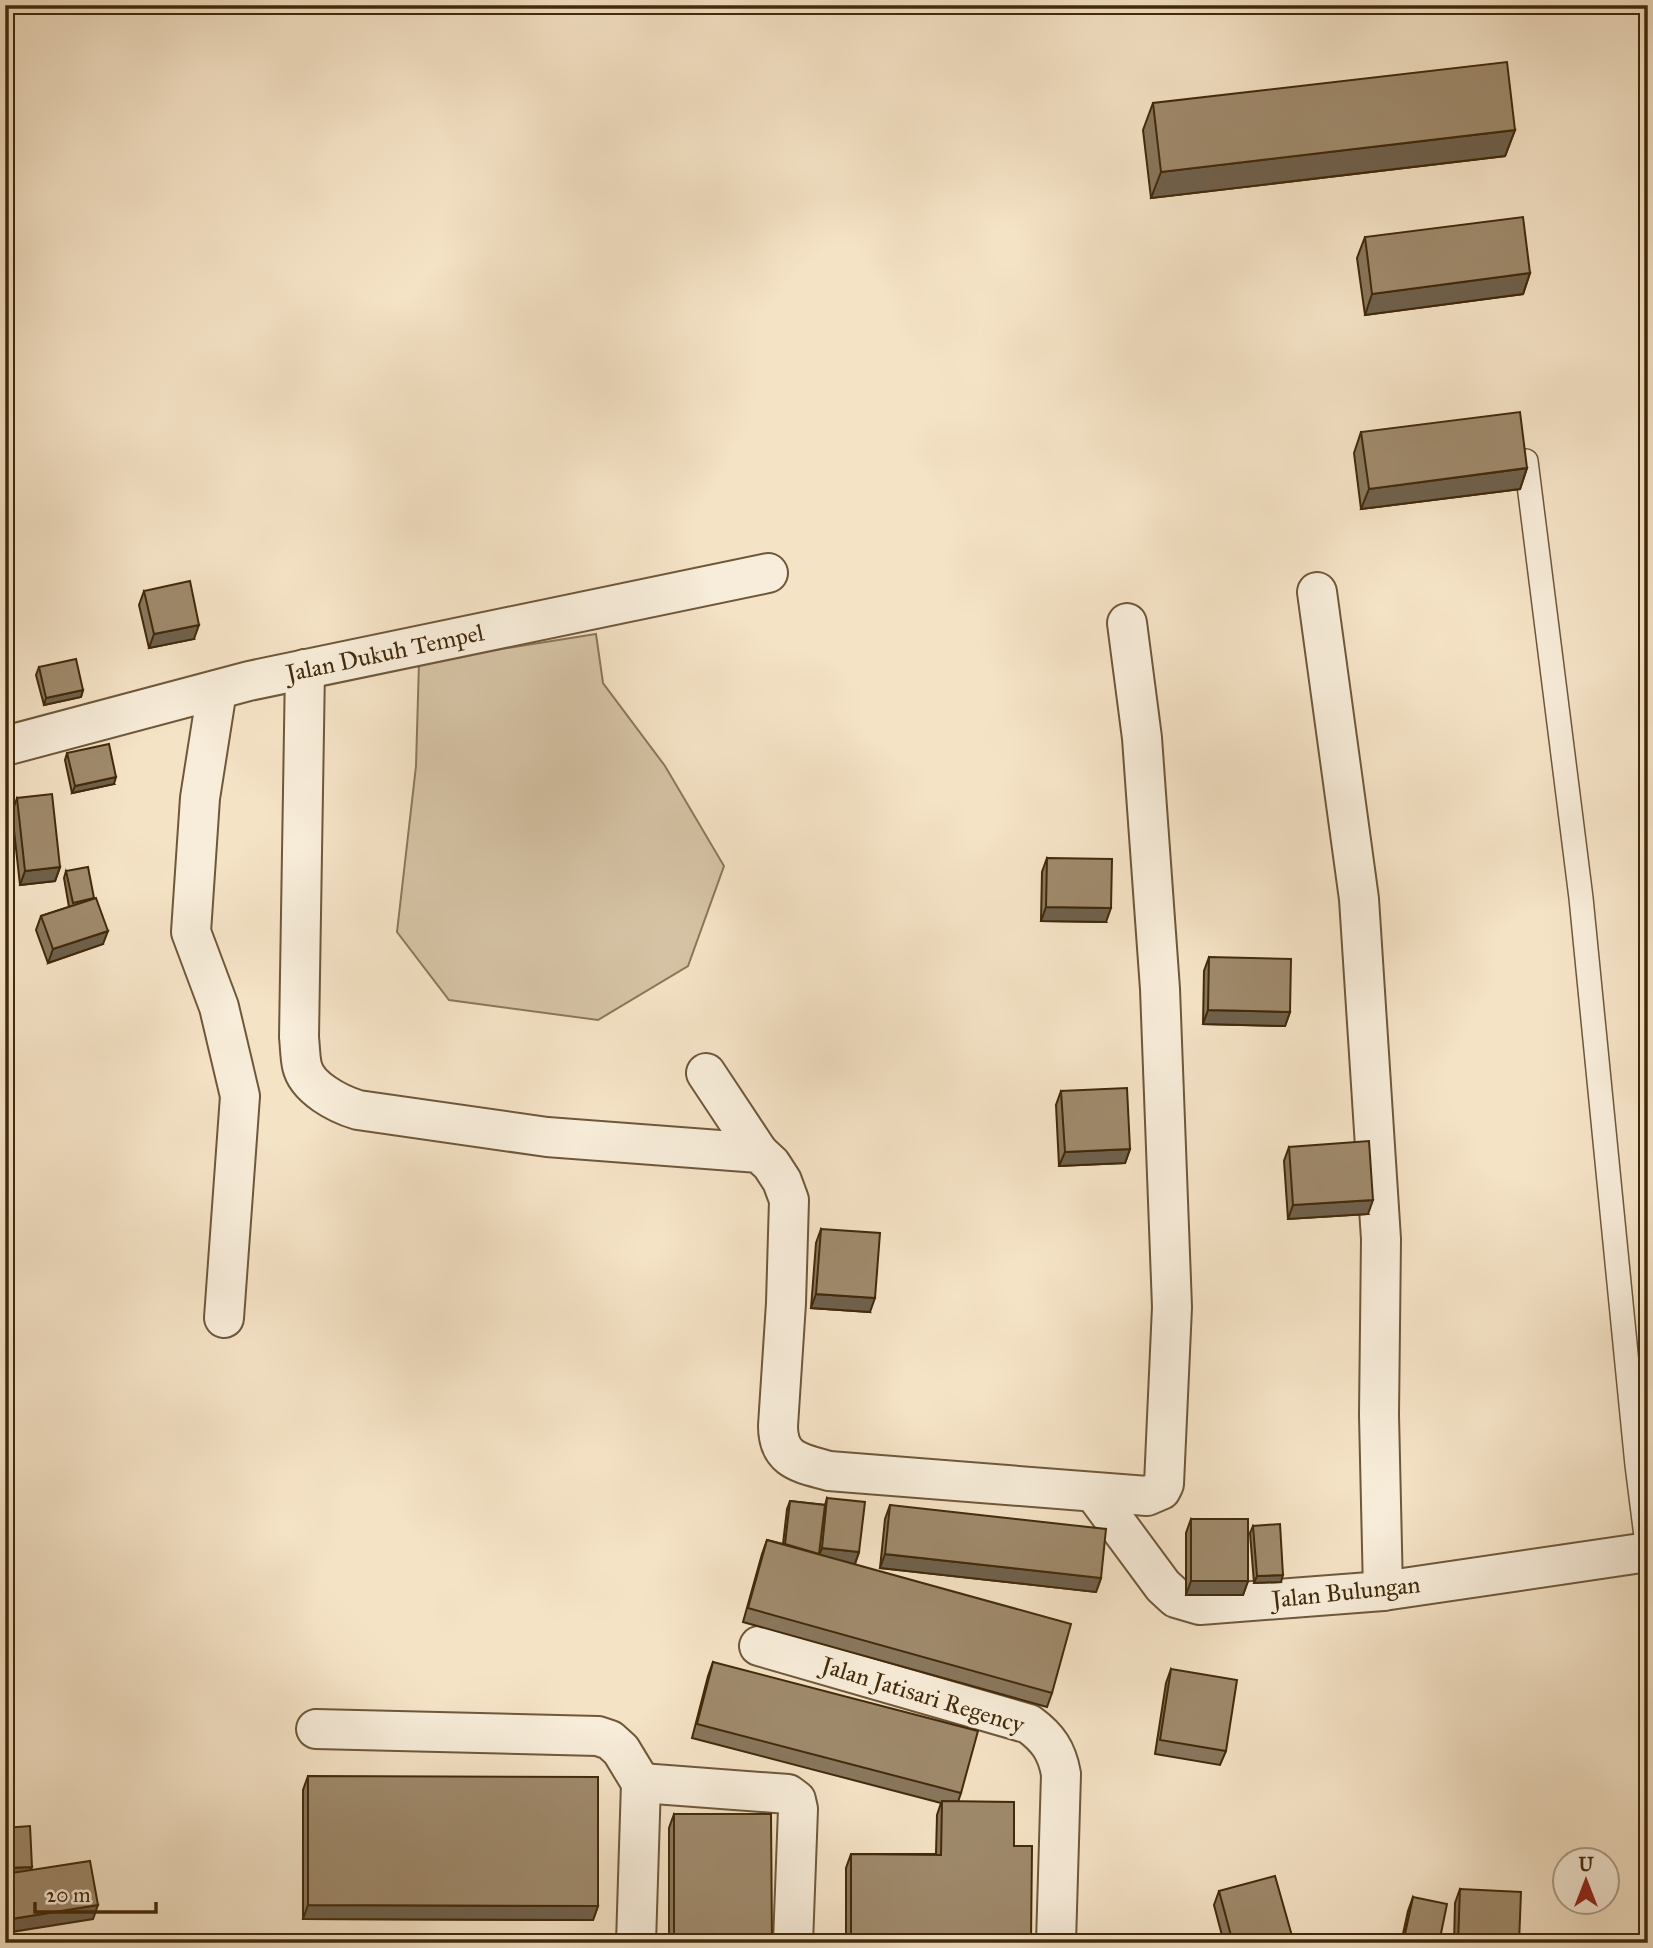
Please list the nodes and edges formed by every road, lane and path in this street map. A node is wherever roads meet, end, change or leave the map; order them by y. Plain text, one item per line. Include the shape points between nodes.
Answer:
1 (1526, 461) edge
2 (768, 573) dead end
3 (1317, 592) dead end
4 (1127, 624) dead end
5 (305, 669) junction
6 (217, 690) junction
7 (5, 746) edge
8 (706, 1073) dead end
9 (759, 1153) junction
10 (224, 1318) dead end
11 (1095, 1494) junction
12 (1648, 1552) edge
13 (1384, 1591) junction
14 (759, 1646) dead end
15 (316, 1729) dead end
16 (641, 1783) junction
17 (636, 1943) edge
18 (793, 1943) edge
19 (1056, 1943) edge

1 - 12 lane via 1581,898
2 - 5 street, Jalan Dukuh Tempel
3 - 13 street via 1359,899 1381,1239
4 - 11 street via 1142,738 1160,989 1172,1307 1164,1484 1147,1496
5 - 6 street, Jalan Dukuh Tempel
5 - 9 street via 299,1037 302,1069 320,1090 338,1104 358,1110 547,1137
6 - 7 street, Jalan Dukuh Tempel
6 - 10 street via 200,798 191,932 219,1007 240,1096
8 - 9 street
9 - 11 street via 782,1181 789,1200 778,1426 778,1437 788,1455 803,1465 829,1471
11 - 13 street, Jalan Bulungan via 1163,1586 1189,1603
12 - 13 street, Jalan Bulungan
14 - 19 street, Jalan Jatisari Regency via 1029,1724 1042,1734 1051,1744 1061,1774
15 - 16 street via 598,1735 621,1750
16 - 17 street
16 - 18 street via 788,1794 796,1800

